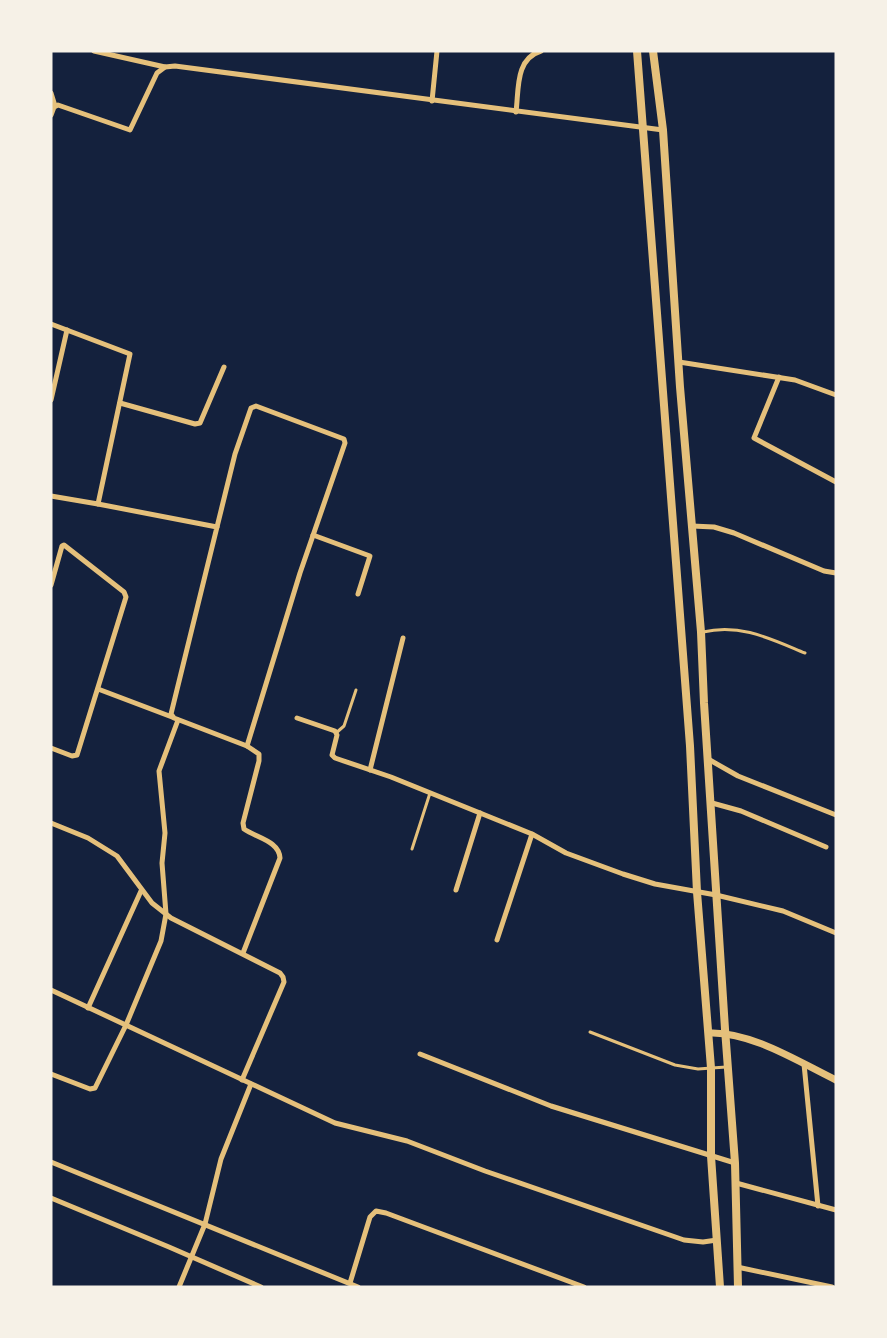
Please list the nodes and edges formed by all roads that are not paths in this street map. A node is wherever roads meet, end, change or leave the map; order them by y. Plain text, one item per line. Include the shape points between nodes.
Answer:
1 (94, 51) edge
2 (437, 51) edge
3 (541, 51) edge
4 (637, 51) edge
5 (653, 51) edge
6 (165, 67) junction
7 (51, 93) edge
8 (432, 101) junction
9 (55, 106) junction
10 (516, 112) junction
11 (51, 115) edge
12 (644, 128) junction
13 (663, 130) junction
14 (51, 324) edge
15 (67, 330) junction
16 (679, 362) junction
17 (225, 367) dead end
18 (779, 377) junction
19 (836, 395) edge
20 (51, 400) edge
21 (120, 403) junction
22 (836, 482) edge
23 (51, 496) edge
24 (98, 504) junction
25 (692, 526) junction
26 (217, 527) junction
27 (313, 535) junction
28 (836, 573) edge
29 (51, 585) edge
30 (358, 594) dead end
31 (701, 632) junction
32 (403, 638) dead end
33 (805, 653) dead end
34 (98, 688) junction
35 (356, 690) dead end
36 (175, 718) junction
37 (297, 718) dead end
38 (336, 733) junction
39 (247, 746) junction
40 (51, 748) edge
41 (708, 759) junction
42 (370, 770) junction
43 (430, 793) junction
44 (712, 803) junction
45 (480, 813) junction
46 (836, 815) edge
47 (51, 823) edge
48 (532, 834) junction
49 (826, 847) dead end
50 (412, 849) dead end
51 (456, 890) dead end
52 (141, 891) junction
53 (697, 892) junction
54 (716, 895) junction
55 (166, 914) junction
56 (836, 933) edge
57 (497, 940) dead end
58 (243, 953) junction
59 (51, 990) edge
60 (88, 1008) junction
61 (126, 1025) junction
62 (590, 1032) dead end
63 (725, 1032) junction
64 (709, 1034) junction
65 (420, 1054) dead end
66 (804, 1064) junction
67 (728, 1067) junction
68 (711, 1068) junction
69 (51, 1074) edge
70 (242, 1080) junction
71 (836, 1080) edge
72 (251, 1084) junction
73 (711, 1156) junction
74 (51, 1162) edge
75 (735, 1163) junction
76 (736, 1183) junction
77 (51, 1198) edge
78 (818, 1206) junction
79 (836, 1210) edge
80 (206, 1224) junction
81 (718, 1239) junction
82 (191, 1256) junction
83 (737, 1267) junction
84 (350, 1283) junction
85 (179, 1287) edge
86 (261, 1287) edge
87 (358, 1287) edge
88 (584, 1287) edge
89 (720, 1287) edge
90 (738, 1287) edge
91 (832, 1287) edge

1 - 6 street
2 - 8 street
3 - 10 street via 525,60
4 - 12 main road
5 - 13 main road
6 - 8 street
6 - 9 street via 157,73 130,130
7 - 9 street
8 - 10 street
9 - 11 street
10 - 12 street
12 - 13 street
12 - 53 main road via 690,746
13 - 16 main road
14 - 15 street
15 - 20 street
15 - 21 street via 130,354
16 - 18 street
16 - 25 main road
17 - 21 street via 200,423
18 - 19 street
18 - 22 street via 754,438
21 - 24 street
23 - 24 street
24 - 26 street
25 - 28 street via 725,530
25 - 31 main road
26 - 27 street via 235,454 255,406 344,439
26 - 36 street
27 - 30 street via 370,556
27 - 39 street
29 - 34 street via 64,545 124,592 125,601
31 - 33 lane via 719,628 753,632
31 - 41 main road
32 - 42 street
34 - 36 street
34 - 40 street via 77,755
35 - 38 lane via 344,726
36 - 39 street
36 - 55 street via 159,771
37 - 38 street
38 - 42 street via 333,757
39 - 58 street via 258,754 259,761 244,829 275,845 280,858
41 - 44 main road
41 - 46 street via 738,776
42 - 43 street
43 - 45 street
43 - 50 lane
44 - 49 street
44 - 54 main road
45 - 48 street
45 - 51 street
47 - 52 street via 88,838 117,856
48 - 53 street via 553,847 623,874
48 - 57 street
52 - 55 street
52 - 60 street
53 - 54 street
53 - 64 main road
54 - 56 street via 783,911
54 - 63 main road
55 - 58 street
55 - 61 street via 161,941
58 - 70 street via 280,973 284,982
59 - 60 street
60 - 61 street
61 - 69 street via 95,1088
61 - 70 street
62 - 68 lane via 675,1065
63 - 64 street
63 - 66 street
63 - 67 main road
64 - 68 main road
65 - 73 street via 550,1106
66 - 71 street
66 - 78 street
67 - 68 lane
67 - 75 main road
68 - 73 main road
70 - 72 street
72 - 80 street via 225,1149
72 - 81 street via 335,1123 407,1141 684,1240
73 - 75 street
73 - 81 main road
74 - 80 street
75 - 76 main road
76 - 78 street
76 - 83 main road
77 - 82 street
78 - 79 street
80 - 82 street
80 - 84 street
81 - 89 main road
82 - 85 street
82 - 86 street
83 - 90 main road
83 - 91 street
84 - 87 street
84 - 88 street via 370,1217 376,1211

